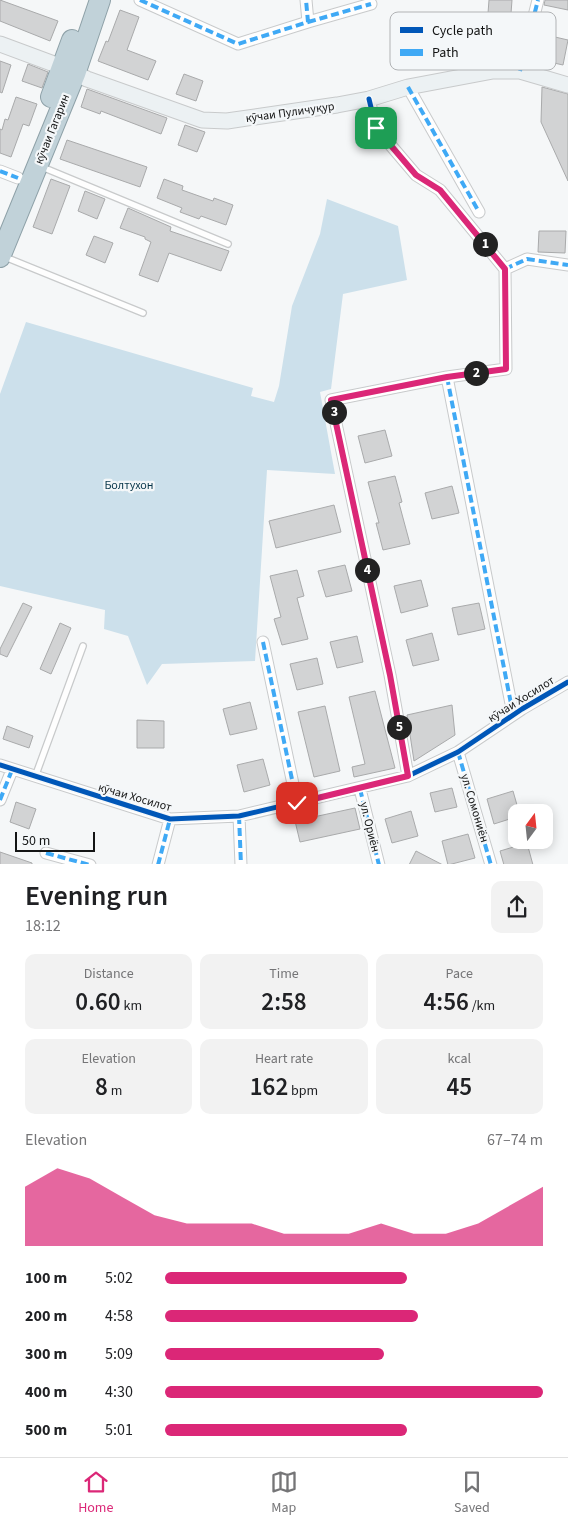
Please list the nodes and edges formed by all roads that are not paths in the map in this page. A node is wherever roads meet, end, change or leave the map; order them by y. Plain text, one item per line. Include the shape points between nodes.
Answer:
1 (86, 0) edge
2 (100, 0) edge
3 (140, 0) edge
4 (306, 0) edge
5 (371, 4) dead end
6 (308, 22) junction
7 (0, 44) edge
8 (69, 70) junction
9 (520, 71) joint
10 (568, 86) edge
11 (408, 87) junction
12 (369, 99) junction
13 (37, 165) junction
14 (9, 174) edge
15 (479, 212) dead end
16 (0, 223) edge
17 (228, 244) dead end
18 (0, 256) edge
19 (568, 265) edge
20 (505, 269) junction
21 (143, 313) dead end
22 (447, 377) junction
23 (263, 642) dead end
24 (83, 646) dead end
25 (568, 682) edge
26 (513, 714) junction
27 (458, 752) junction
28 (0, 765) edge
29 (12, 770) junction
30 (408, 776) junction
31 (35, 777) junction
32 (360, 789) junction
33 (0, 800) edge
34 (297, 803) junction
35 (239, 816) junction
36 (170, 819) junction
37 (46, 853) dead end
38 (90, 864) edge
39 (158, 864) edge
40 (241, 864) edge
41 (379, 864) edge
42 (491, 864) edge

1 - 8 highway
2 - 8 highway, кӯчаи Гагарин
3 - 6 street via 238,44
4 - 6 street
5 - 6 street
7 - 8 street, кӯчаи Пуличуқур
8 - 12 street, кӯчаи Пуличуқур via 202,120 228,121
8 - 13 highway, кӯчаи Гагарин
8 - 14 highway
9 - 10 street, кӯчаи Пуличуқур
9 - 11 street, кӯчаи Пуличуқур via 493,71
11 - 12 street, кӯчаи Пуличуқур
11 - 15 street
12 - 20 street via 376,128 416,175 440,190
13 - 17 lane
13 - 18 highway, кӯчаи Гагарин
14 - 16 highway
18 - 21 lane
19 - 20 street via 527,259
20 - 22 street via 506,369
22 - 26 street
22 - 30 street via 331,400 390,675
23 - 34 street
24 - 31 lane
25 - 26 street, кӯчаи Хосилот
26 - 27 street, кӯчаи Хосилот
27 - 30 street, кӯчаи Хосилот
27 - 42 street, ул. Сомониён
28 - 29 street, кӯчаи Хосилот
29 - 31 street, кӯчаи Хосилот
29 - 33 street
30 - 32 street, кӯчаи Хосилот
31 - 36 street, кӯчаи Хосилот
32 - 34 street, кӯчаи Хосилот
32 - 41 street, ул. Ориён
34 - 35 street, кӯчаи Хосилот
35 - 36 street, кӯчаи Хосилот
35 - 40 street
36 - 39 street
37 - 38 street

